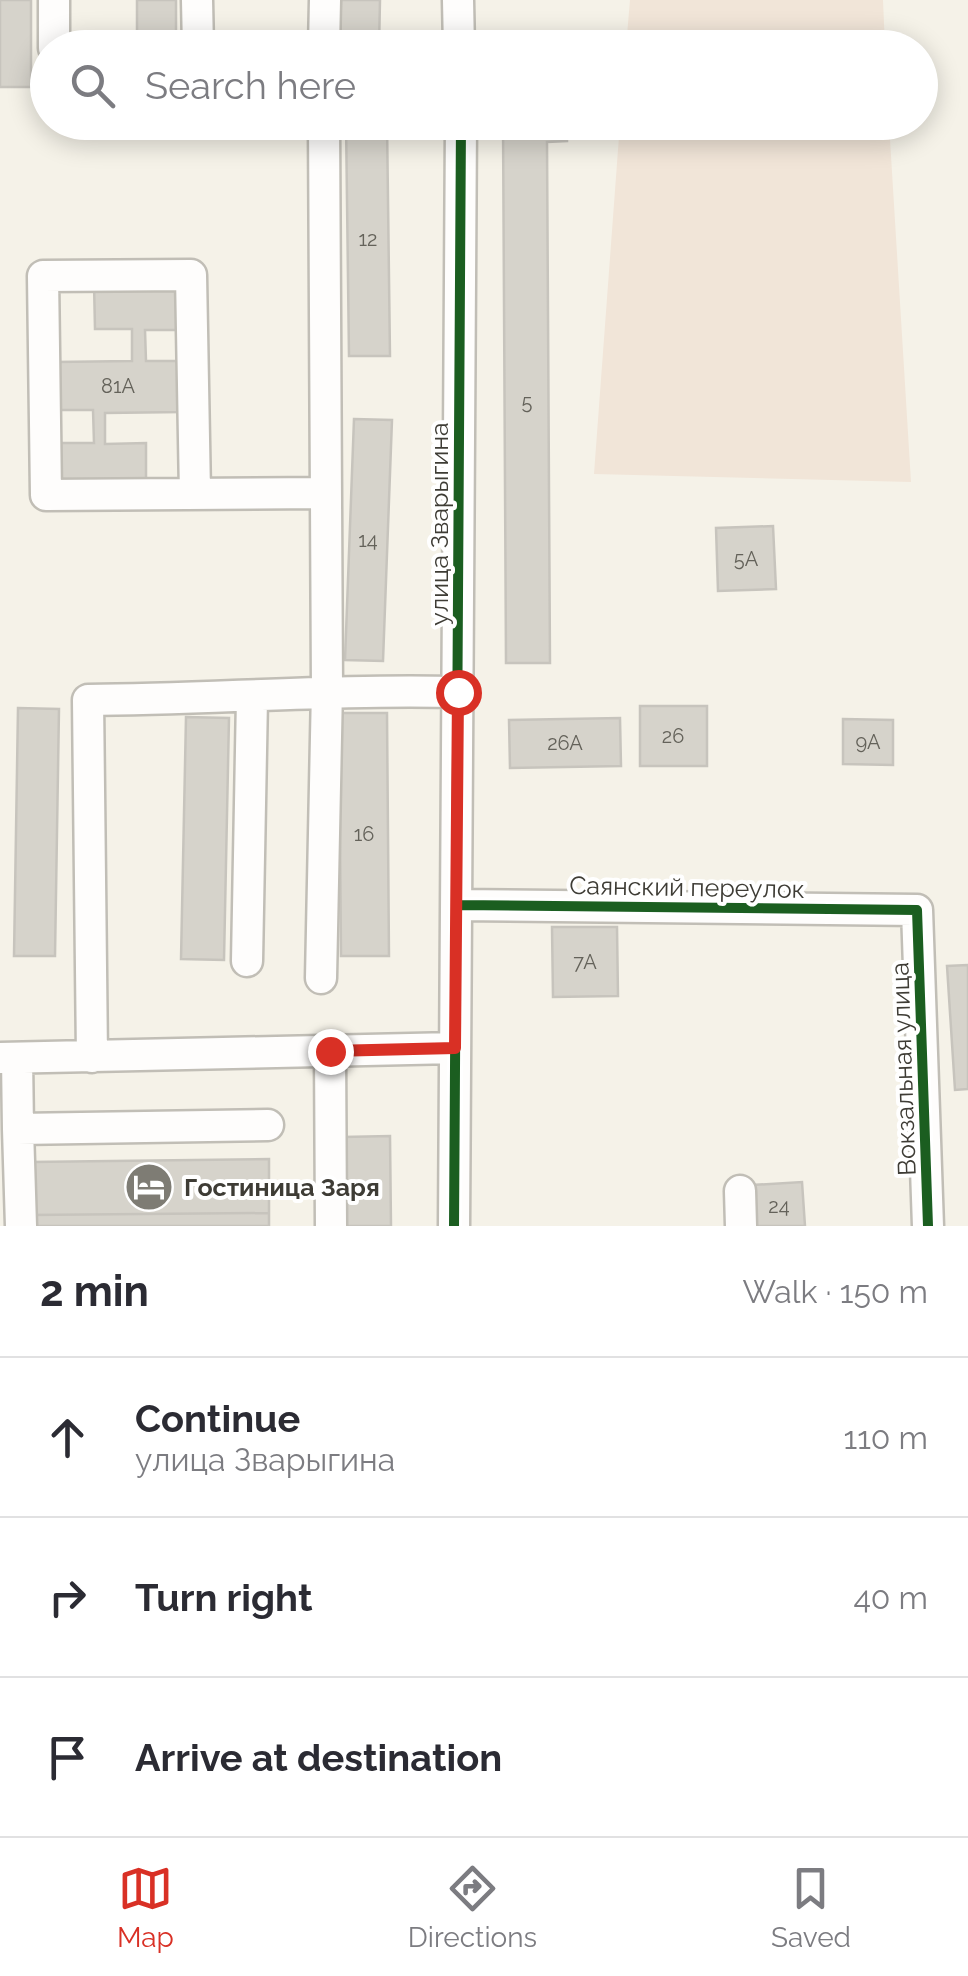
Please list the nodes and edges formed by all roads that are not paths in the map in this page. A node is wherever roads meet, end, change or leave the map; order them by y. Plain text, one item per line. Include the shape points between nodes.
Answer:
1 (54, 0) edge
2 (197, 0) edge
3 (325, 0) edge
4 (458, 0) edge
5 (54, 30) edge
6 (198, 30) edge
7 (324, 30) edge
8 (459, 30) edge
9 (324, 140) edge
10 (460, 140) edge
11 (324, 493) junction
12 (195, 494) junction
13 (328, 689) junction
14 (458, 692) junction
15 (252, 698) junction
16 (457, 905) junction
17 (917, 910) joint
18 (247, 961) dead end
19 (321, 978) dead end
20 (455, 1048) junction
21 (330, 1051) junction
22 (92, 1056) junction
23 (8, 1058) edge
24 (268, 1125) dead end
25 (18, 1129) junction
26 (740, 1191) dead end
27 (20, 1226) edge
28 (331, 1226) edge
29 (454, 1226) edge
30 (741, 1226) edge
31 (928, 1226) edge

1 - 5 street
2 - 6 street
3 - 7 street
4 - 8 street
9 - 11 street
10 - 14 street, улица Зварыгина
11 - 12 street
11 - 13 street
12 - 12 street via 46,495 43,276 191,275
13 - 14 street
13 - 15 street
13 - 19 street
14 - 16 street, улица Зварыгина
15 - 18 street
15 - 22 street via 88,700
16 - 17 street, Саянский переулок
16 - 20 street, улица Зварыгина
17 - 31 street, Вокзальная улица
20 - 21 street
20 - 29 street, улица Зварыгина
21 - 22 street
21 - 28 street
22 - 23 street
23 - 25 street
24 - 25 street
25 - 27 street
26 - 30 street

